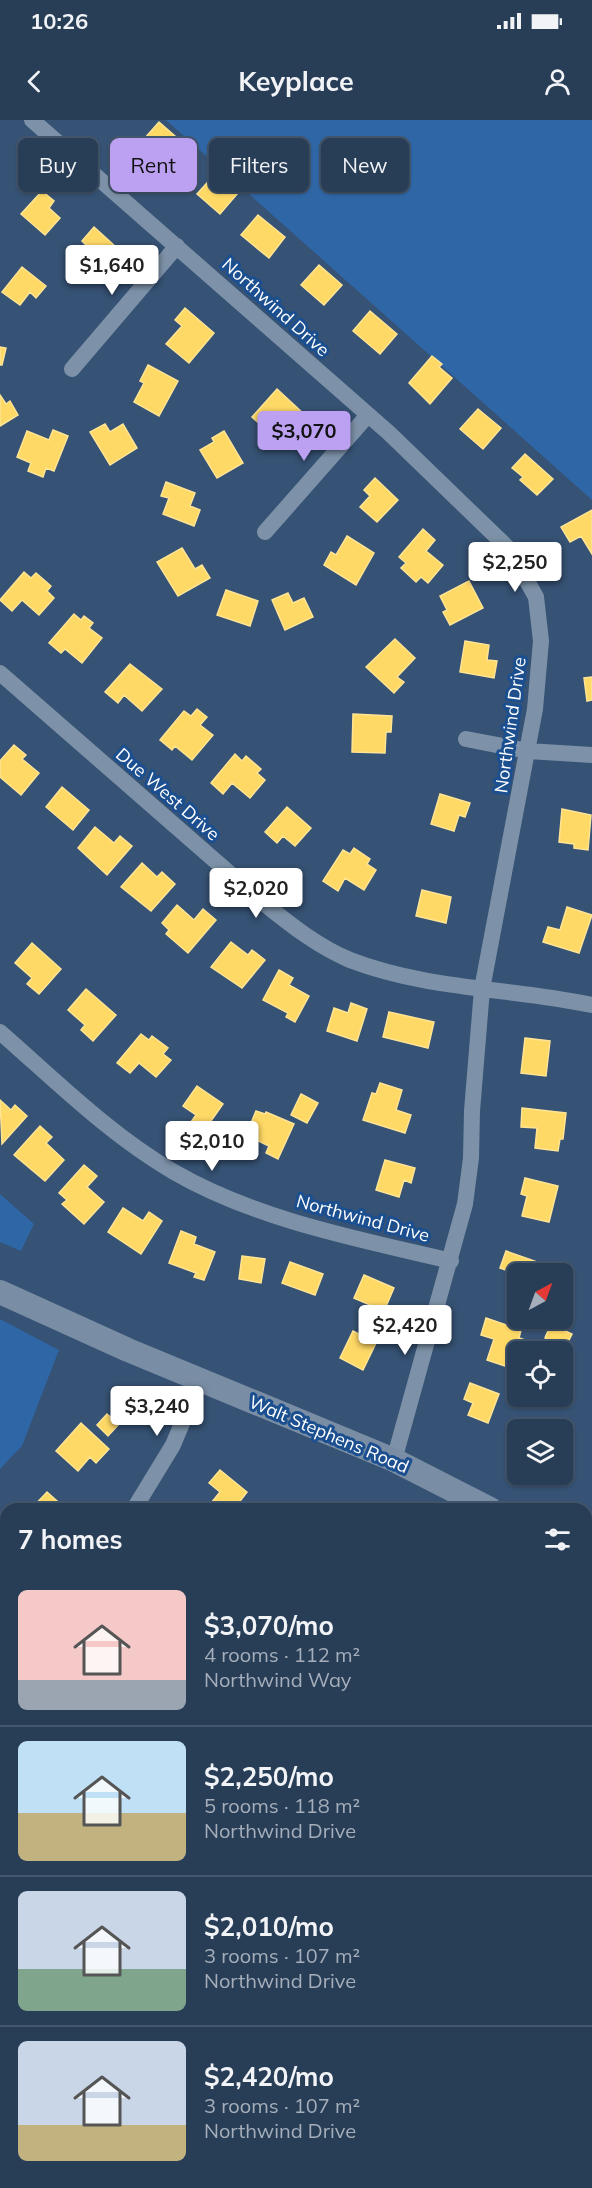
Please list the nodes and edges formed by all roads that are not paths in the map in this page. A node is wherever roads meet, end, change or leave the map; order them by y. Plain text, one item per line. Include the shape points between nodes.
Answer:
1 (32, 120) edge
2 (177, 246) junction
3 (72, 369) dead end
4 (368, 415) junction
5 (265, 532) dead end
6 (0, 673) edge
7 (466, 739) dead end
8 (528, 751) junction
9 (592, 755) edge
10 (482, 989) junction
11 (592, 1005) edge
12 (0, 1032) edge
13 (451, 1261) junction
14 (0, 1292) edge
15 (200, 1380) junction
16 (394, 1460) junction
17 (138, 1503) edge
18 (478, 1503) edge

1 - 2 street, Northwind Drive
2 - 3 street
2 - 4 street, Northwind Drive
4 - 5 street
4 - 8 street, Northwind Drive via 509,549 536,597 541,641 536,709
6 - 10 street, Due West Drive via 304,935 369,965 419,980
7 - 8 street
8 - 9 street
8 - 10 street, Northwind Drive
10 - 11 street, Due West Drive
10 - 13 street, Northwind Drive via 471,1158
12 - 13 street, Northwind Drive via 116,1132 173,1172 226,1198 326,1231
13 - 16 street, Northwind Drive
14 - 15 street, Walt Stephens Road
15 - 16 street, Walt Stephens Road
15 - 17 street via 173,1445
16 - 18 street, Walt Stephens Road

